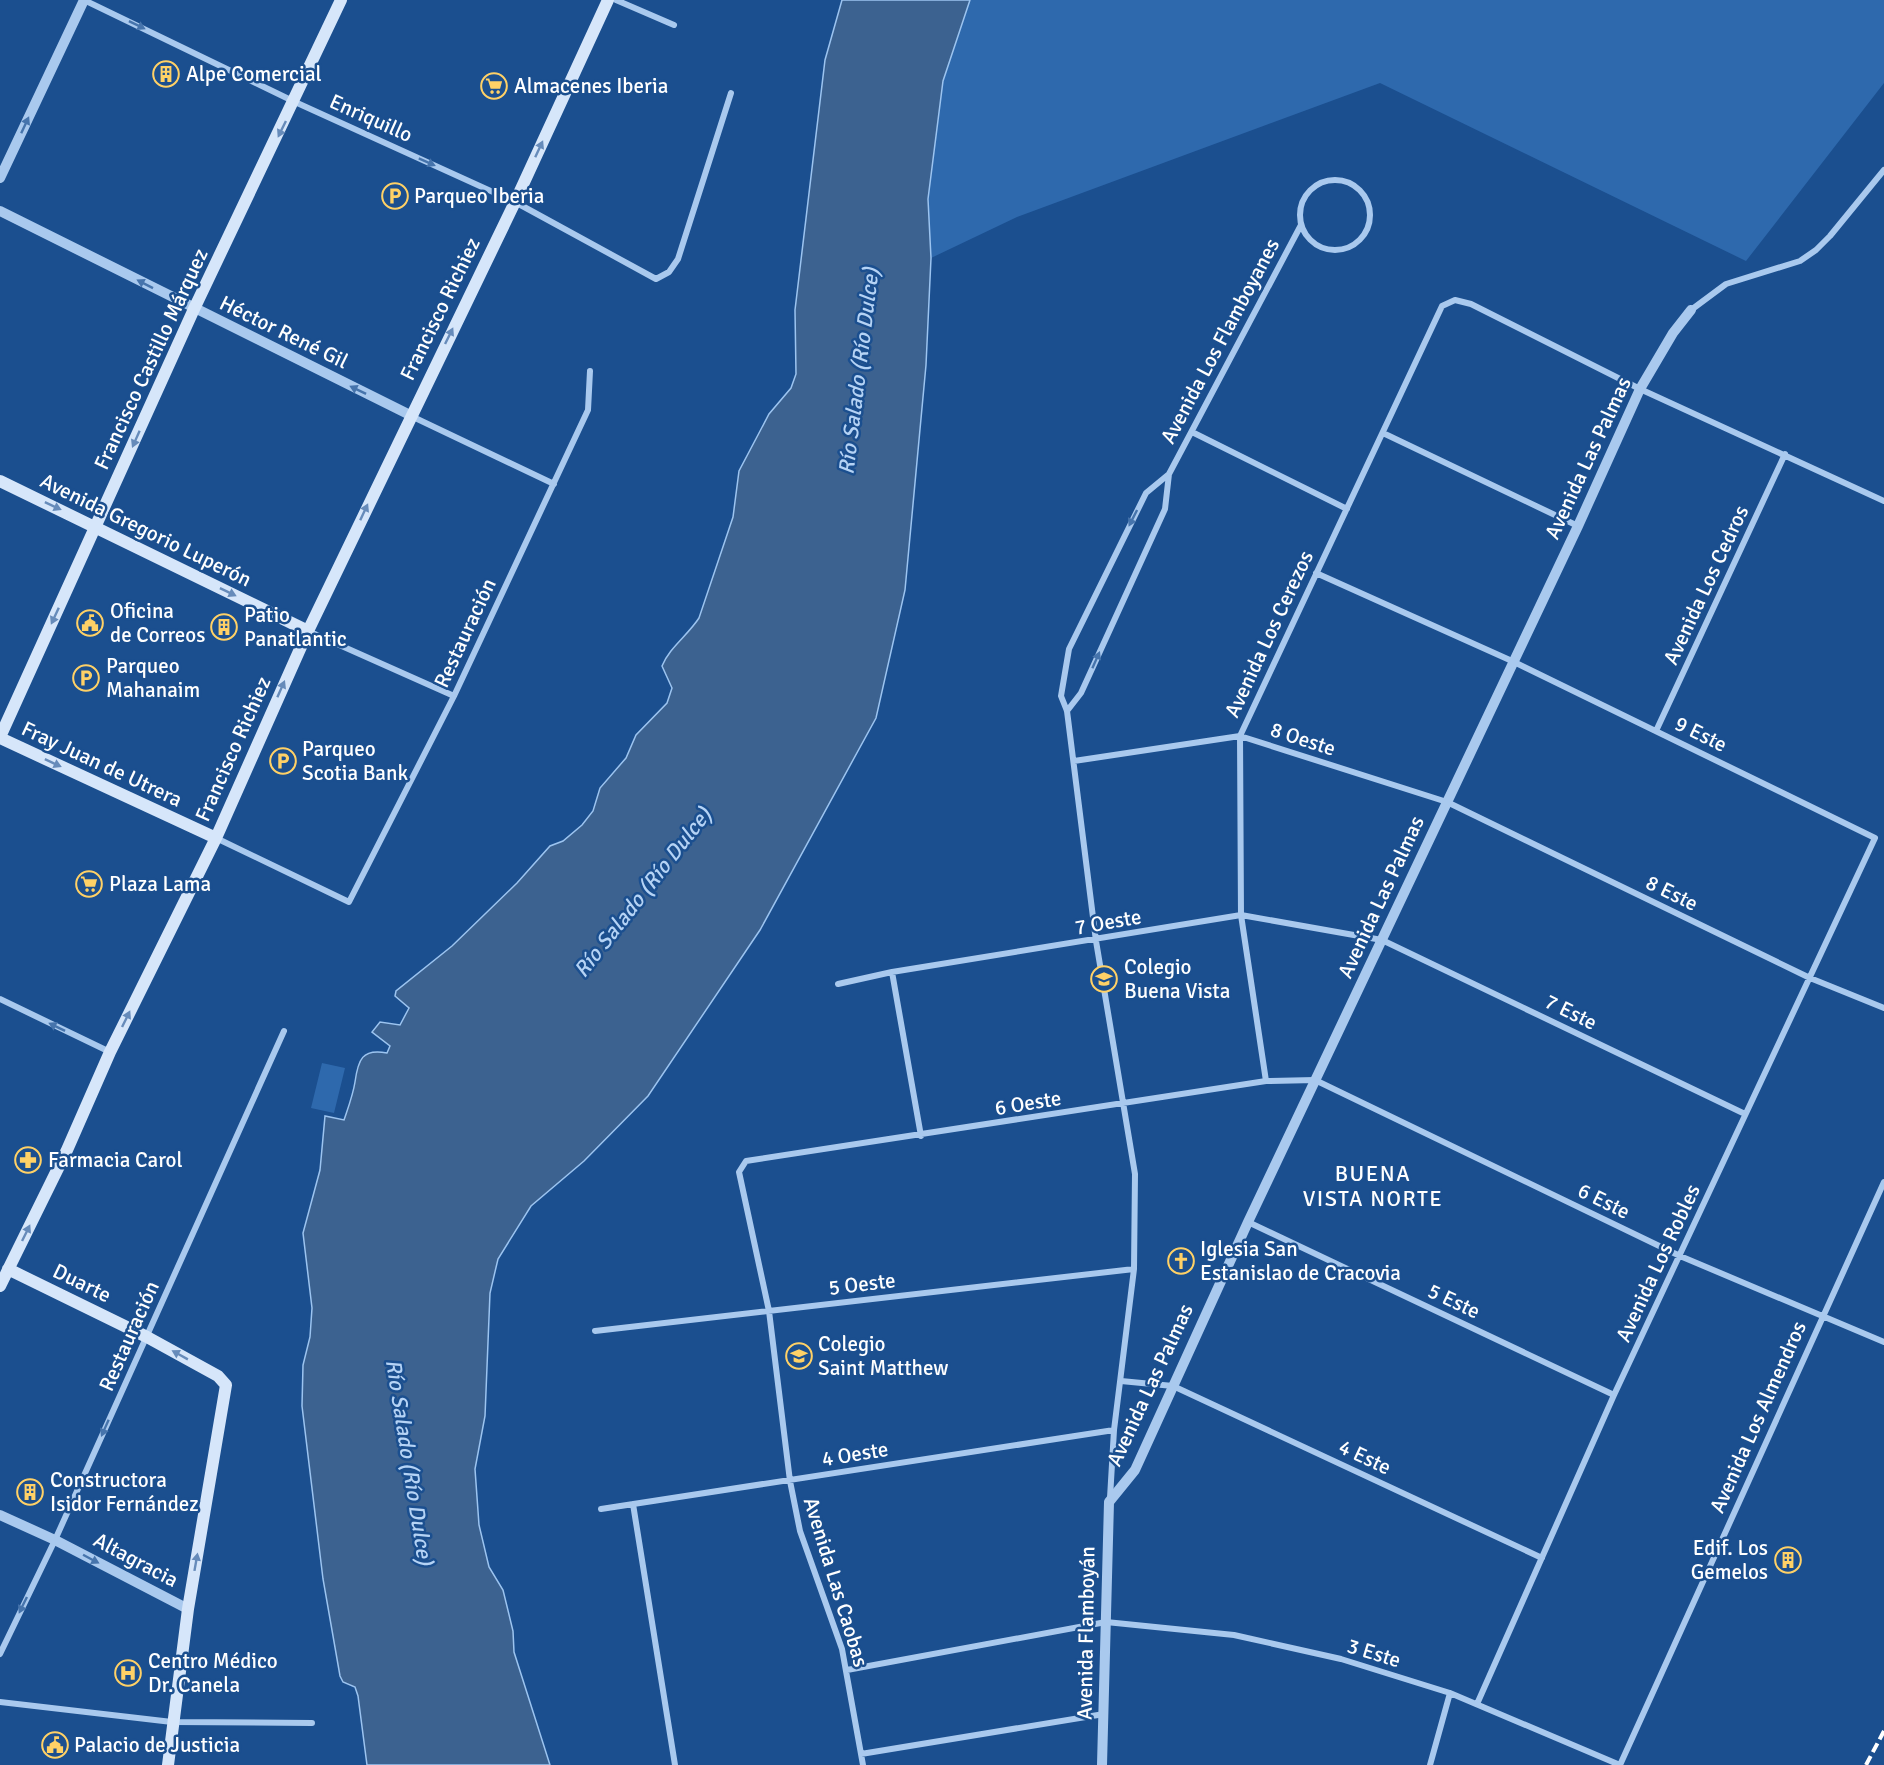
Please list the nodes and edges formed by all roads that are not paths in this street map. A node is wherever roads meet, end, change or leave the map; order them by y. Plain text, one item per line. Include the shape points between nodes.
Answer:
1 (84, 0) edge
2 (341, 0) edge
3 (608, 0) edge
4 (616, 0) edge
5 (674, 25) dead end
6 (731, 93) dead end
7 (295, 102) junction
8 (1884, 170) edge
9 (0, 178) edge
10 (514, 202) junction
11 (0, 211) edge
12 (1301, 225) junction
13 (194, 309) junction
14 (1691, 310) joint
15 (590, 371) dead end
16 (1640, 389) junction
17 (410, 415) junction
18 (1192, 432) junction
19 (1383, 433) junction
20 (1785, 454) junction
21 (1169, 474) junction
22 (0, 481) edge
23 (554, 484) junction
24 (1884, 501) edge
25 (1347, 508) junction
26 (1578, 526) junction
27 (96, 527) junction
28 (1316, 573) junction
29 (308, 631) junction
30 (1512, 661) junction
31 (454, 696) junction
32 (1067, 711) junction
33 (1656, 731) junction
34 (1240, 736) junction
35 (0, 737) edge
36 (1074, 761) junction
37 (1447, 802) junction
38 (216, 838) junction
39 (1875, 838) joint
40 (350, 902) joint
41 (1241, 915) junction
42 (1382, 940) junction
43 (1096, 941) junction
44 (892, 972) junction
45 (1810, 978) junction
46 (838, 984) dead end
47 (0, 999) edge
48 (1884, 1008) edge
49 (284, 1031) dead end
50 (110, 1052) junction
51 (1315, 1080) junction
52 (1266, 1081) junction
53 (1124, 1105) junction
54 (1745, 1114) junction
55 (921, 1136) junction
56 (746, 1161) joint
57 (1884, 1182) edge
58 (1248, 1221) junction
59 (1680, 1256) junction
60 (4, 1267) edge
61 (1134, 1269) junction
62 (0, 1286) edge
63 (769, 1311) junction
64 (1822, 1316) junction
65 (595, 1331) dead end
66 (147, 1337) junction
67 (1884, 1342) edge
68 (1121, 1381) junction
69 (1173, 1386) junction
70 (1614, 1395) junction
71 (1114, 1430) junction
72 (790, 1481) junction
73 (1109, 1502) junction
74 (633, 1504) junction
75 (601, 1509) dead end
76 (0, 1515) edge
77 (55, 1540) junction
78 (1542, 1558) junction
79 (188, 1609) junction
80 (1106, 1622) junction
81 (0, 1654) edge
82 (847, 1670) junction
83 (1450, 1693) junction
84 (0, 1702) edge
85 (1477, 1704) junction
86 (1104, 1714) junction
87 (172, 1722) junction
88 (312, 1723) dead end
89 (861, 1754) junction
90 (168, 1765) edge
91 (675, 1765) edge
92 (863, 1765) edge
93 (1102, 1765) edge
94 (1431, 1765) edge
95 (1620, 1765) edge

1 -> 7 street, Enriquillo
9 -> 1 street
2 - 7 main road, Francisco Castillo Márquez
10 -> 3 main road, Francisco Richiez
4 - 5 street
6 - 10 street, Enriquillo via 678,259 669,272 656,279
7 -> 10 street, Enriquillo
7 -> 13 main road, Francisco Castillo Márquez
8 - 14 street via 1816,250 1800,261 1726,284
17 -> 10 main road, Francisco Richiez
13 -> 11 street, Héctor René Gil
12 - 12 street via 1301,207 1320,183 1331,180 1351,184 1368,202 1368,229 1349,248 1322,248 1306,235
12 - 18 street, Avenida Los Flamboyanes
17 -> 13 street, Héctor René Gil
13 -> 27 main road, Francisco Castillo Márquez
14 - 16 street, Avenida Las Palmas
15 - 23 street, Restauración via 588,410
16 - 19 street, Avenida Los Cerezos via 1471,304 1449,301 1436,314
16 - 20 street
16 - 26 street, Avenida Las Palmas
17 - 23 street, Héctor René Gil
29 -> 17 main road, Francisco Richiez
18 - 21 street, Avenida Los Flamboyanes
18 - 25 street
19 - 25 street, Avenida Los Cerezos
19 - 26 street
20 - 24 street
20 - 33 street, Avenida Los Cedros
32 -> 21 street, Avenida Los Flamboyanes via 1081,693 1165,508
21 -> 32 street, Avenida Los Flamboyanes via 1146,493 1069,649 1061,696
22 -> 27 main road, Avenida Gregorio Luperón
23 - 31 street, Restauración
25 - 28 street, Avenida Los Cerezos
26 - 30 street, Avenida Las Palmas
27 -> 29 main road, Avenida Gregorio Luperón
27 -> 35 main road, Francisco Castillo Márquez
28 - 30 street, 9 Este
28 - 34 street, Avenida Los Cerezos
29 - 31 street
38 -> 29 main road, Francisco Richiez
30 - 33 street, 9 Este
30 - 37 street, Avenida Las Palmas
31 - 40 street, Restauración
32 - 36 street, Avenida Los Flamboyanes
33 - 39 street, 9 Este
34 - 36 street, 8 Oeste
34 - 37 street, 8 Oeste
34 - 41 street, Avenida Los Cerezos
35 -> 38 main road, Fray Juan de Utrera
36 - 43 street, Avenida Los Flamboyanes
37 - 42 street, Avenida Las Palmas
37 - 45 street, 8 Este
38 - 40 street, Fray Juan de Utrera
50 -> 38 main road, Francisco Richiez
39 - 45 street, Avenida Los Robles
41 - 42 street, 7 Oeste
41 - 43 street, 7 Oeste
41 - 52 street, Avenida Los Cerezos
42 - 51 street, Avenida Las Palmas
42 - 54 street, 7 Este
43 - 44 street, 7 Oeste
43 - 53 street, Avenida Los Flamboyanes
44 - 46 street, 7 Oeste
44 - 55 street
45 - 48 street, 8 Este
45 - 54 street, Avenida Los Robles
50 -> 47 street
49 - 66 street, Restauración
60 -> 50 main road, Francisco Richiez via 67,1150
51 - 52 street, 6 Oeste
51 - 58 street, Avenida Las Palmas
51 - 59 street, 6 Este
52 - 53 street, 6 Oeste
53 - 55 street, 6 Oeste
53 - 61 street, Avenida Los Flamboyanes via 1135,1174
54 - 59 street, Avenida Los Robles
55 - 56 street, 6 Oeste
56 - 63 street, Avenida Las Caobas via 739,1172
57 - 64 street, Avenida Los Almendros
58 - 69 street, Avenida Las Palmas
58 - 70 street, 5 Este
59 - 64 street, 6 Este
59 - 70 street, Avenida Los Robles
60 - 62 main road, Francisco Richiez
60 - 66 main road, Duarte
61 - 63 street, 5 Oeste
61 - 68 street, Avenida Los Flamboyanes
63 - 65 street, 5 Oeste
63 - 72 street, Avenida Las Caobas
64 - 67 street, 6 Este
64 - 95 street, Avenida Los Almendros
66 -> 77 street, Restauración
79 -> 66 main road, Duarte via 226,1388 225,1382 213,1373
68 - 69 street, 4 Este
68 - 71 street, Avenida Los Flamboyanes
69 - 73 street, Avenida Las Palmas via 1135,1470
69 - 78 street, 4 Este
70 - 78 street, Avenida Los Robles
71 - 72 street, 4 Oeste
71 - 73 street, Avenida Los Flamboyanes
72 - 74 street, 4 Oeste
72 - 82 street, Avenida Las Caobas via 800,1532 836,1627
73 - 80 street, Avenida Flamboyán
74 - 75 street, 4 Oeste
74 - 91 street
76 - 77 street, Altagracia
77 -> 79 street, Altagracia
77 -> 81 street, Restauración
78 - 85 street, Avenida Los Robles
79 - 87 main road
80 - 82 street, 3 Este
80 - 83 street, 3 Este via 1234,1635 1341,1659
80 - 86 street, Avenida Flamboyán
82 - 89 street, Avenida Las Caobas
83 - 85 street, 3 Este
83 - 94 street
84 - 87 street
85 - 95 street, 3 Este
86 - 89 street
86 - 93 street, Avenida Flamboyán
87 - 88 street
87 - 90 main road
89 - 92 street, Avenida Las Caobas

